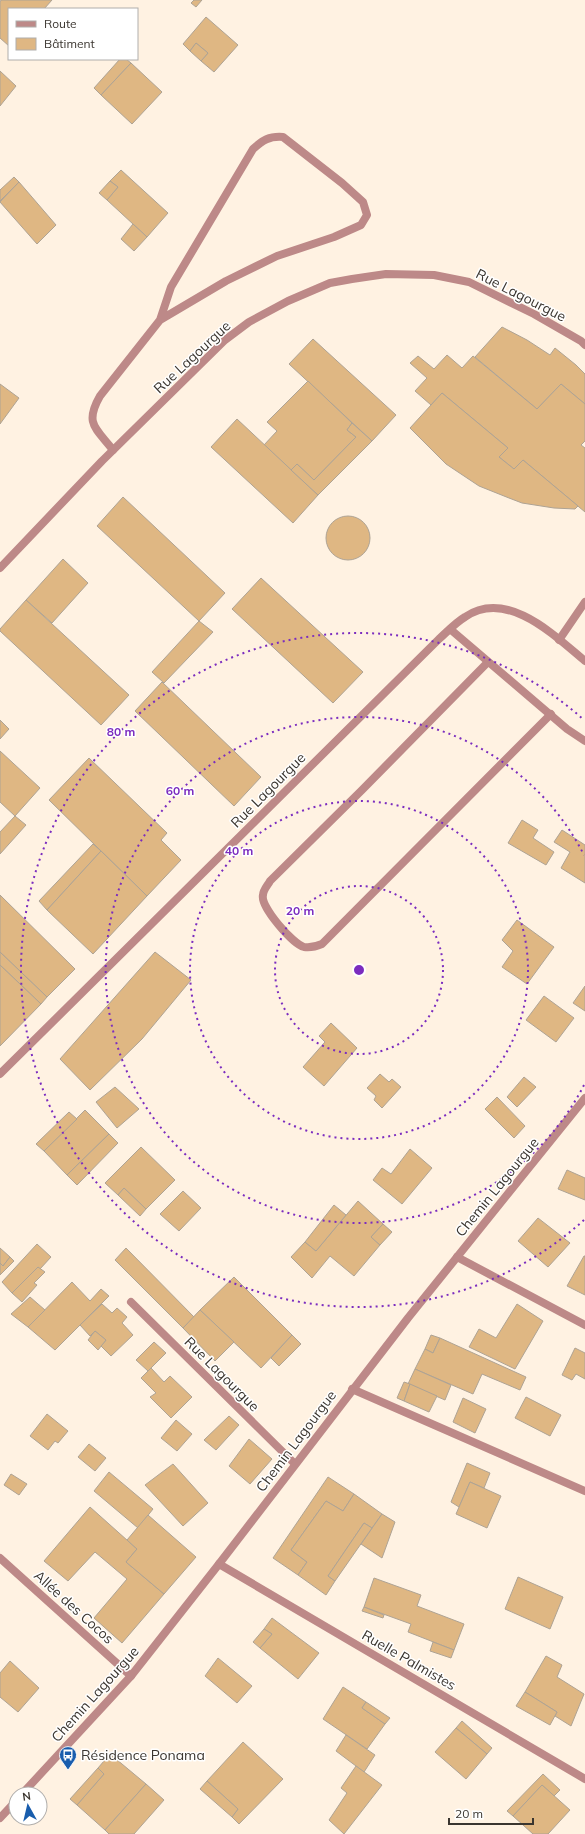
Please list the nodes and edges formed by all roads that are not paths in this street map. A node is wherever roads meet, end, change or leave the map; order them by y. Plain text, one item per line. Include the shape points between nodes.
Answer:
1 (160, 320) junction
2 (585, 345) edge
3 (113, 450) junction
4 (0, 568) edge
5 (585, 602) edge
6 (450, 629) junction
7 (559, 640) junction
8 (585, 661) edge
9 (488, 662) junction
10 (550, 714) junction
11 (585, 741) edge
12 (0, 1074) edge
13 (585, 1098) edge
14 (457, 1257) junction
15 (131, 1302) dead end
16 (585, 1325) edge
17 (352, 1389) junction
18 (295, 1464) junction
19 (585, 1491) edge
20 (0, 1558) edge
21 (219, 1564) junction
22 (131, 1676) junction
23 (585, 1779) edge
24 (29, 1786) edge
25 (8, 1810) edge
26 (0, 1818) edge

1 - 1 street via 226,281 277,256 361,225 367,215 363,202 283,137 272,136 263,140 253,149 171,287
1 - 3 street via 100,396 92,410 95,427
2 - 3 street, Rue Lagourgue via 534,314 469,282 434,275 386,274 352,278 288,301 249,322 225,340
3 - 4 street, Rue Lagourgue
5 - 7 street
6 - 7 street, Rue Lagourgue via 466,616 484,609 502,608 533,620
6 - 9 street
6 - 12 street, Rue Lagourgue
7 - 8 street, Rue Lagourgue
9 - 10 street
9 - 10 street via 270,881 262,895 264,905 271,917 302,946 313,948 322,944
10 - 11 street
13 - 14 street, Chemin Lagourgue
14 - 16 street
14 - 17 street, Chemin Lagourgue
15 - 18 street, Rue Lagourgue
17 - 18 street, Chemin Lagourgue
17 - 19 street
18 - 21 street, Chemin Lagourgue
20 - 22 street, Allée des Cocos
21 - 22 street, Chemin Lagourgue
21 - 23 street, Ruelle Palmistes
22 - 24 street, Chemin Lagourgue
25 - 26 street

